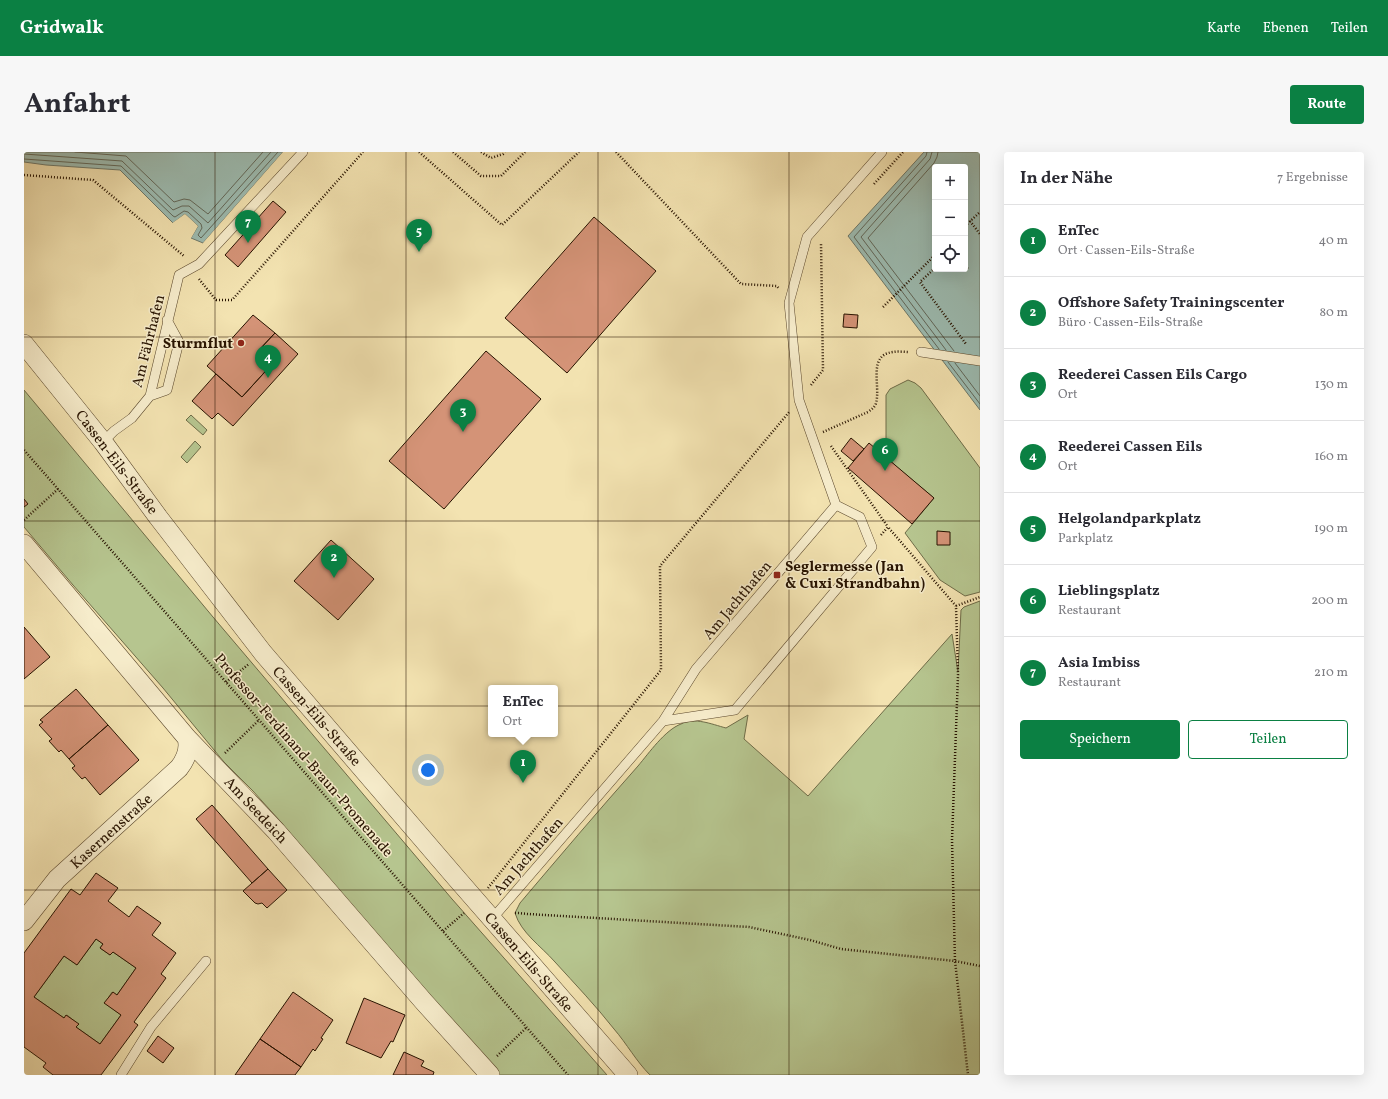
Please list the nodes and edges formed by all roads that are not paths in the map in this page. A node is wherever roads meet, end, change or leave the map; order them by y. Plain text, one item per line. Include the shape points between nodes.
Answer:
1 (303, 152) edge
2 (882, 152) edge
3 (167, 320) junction
4 (24, 344) edge
5 (921, 352) road end
6 (980, 361) edge
7 (150, 396) junction
8 (103, 442) junction
9 (836, 505) junction
10 (24, 544) edge
11 (663, 721) junction
12 (187, 738) junction
13 (492, 919) junction
14 (24, 921) edge
15 (206, 961) dead end
16 (487, 1072) edge
17 (121, 1075) edge
18 (628, 1075) edge

1 - 3 lane, Am Fährhafen via 195,266 179,275
2 - 9 lane via 807,237 789,303 799,400
3 - 7 lane, Am Fährhafen
3 - 7 lane via 180,342 167,390
4 - 8 street, Cassen-Eils-Straße
5 - 6 lane
7 - 8 lane, Am Fährhafen via 132,418
8 - 13 street, Cassen-Eils-Straße via 263,653
9 - 11 lane, Am Jachthafen via 696,669
9 - 11 lane via 860,517 872,547 735,710
10 - 12 street, Am Seedeich
11 - 13 lane, Am Jachthafen
12 - 14 street, Kasernenstraße via 186,754 179,768 57,879
12 - 16 street, Am Seedeich via 276,830
13 - 18 street, Cassen-Eils-Straße
15 - 17 lane via 151,1027

